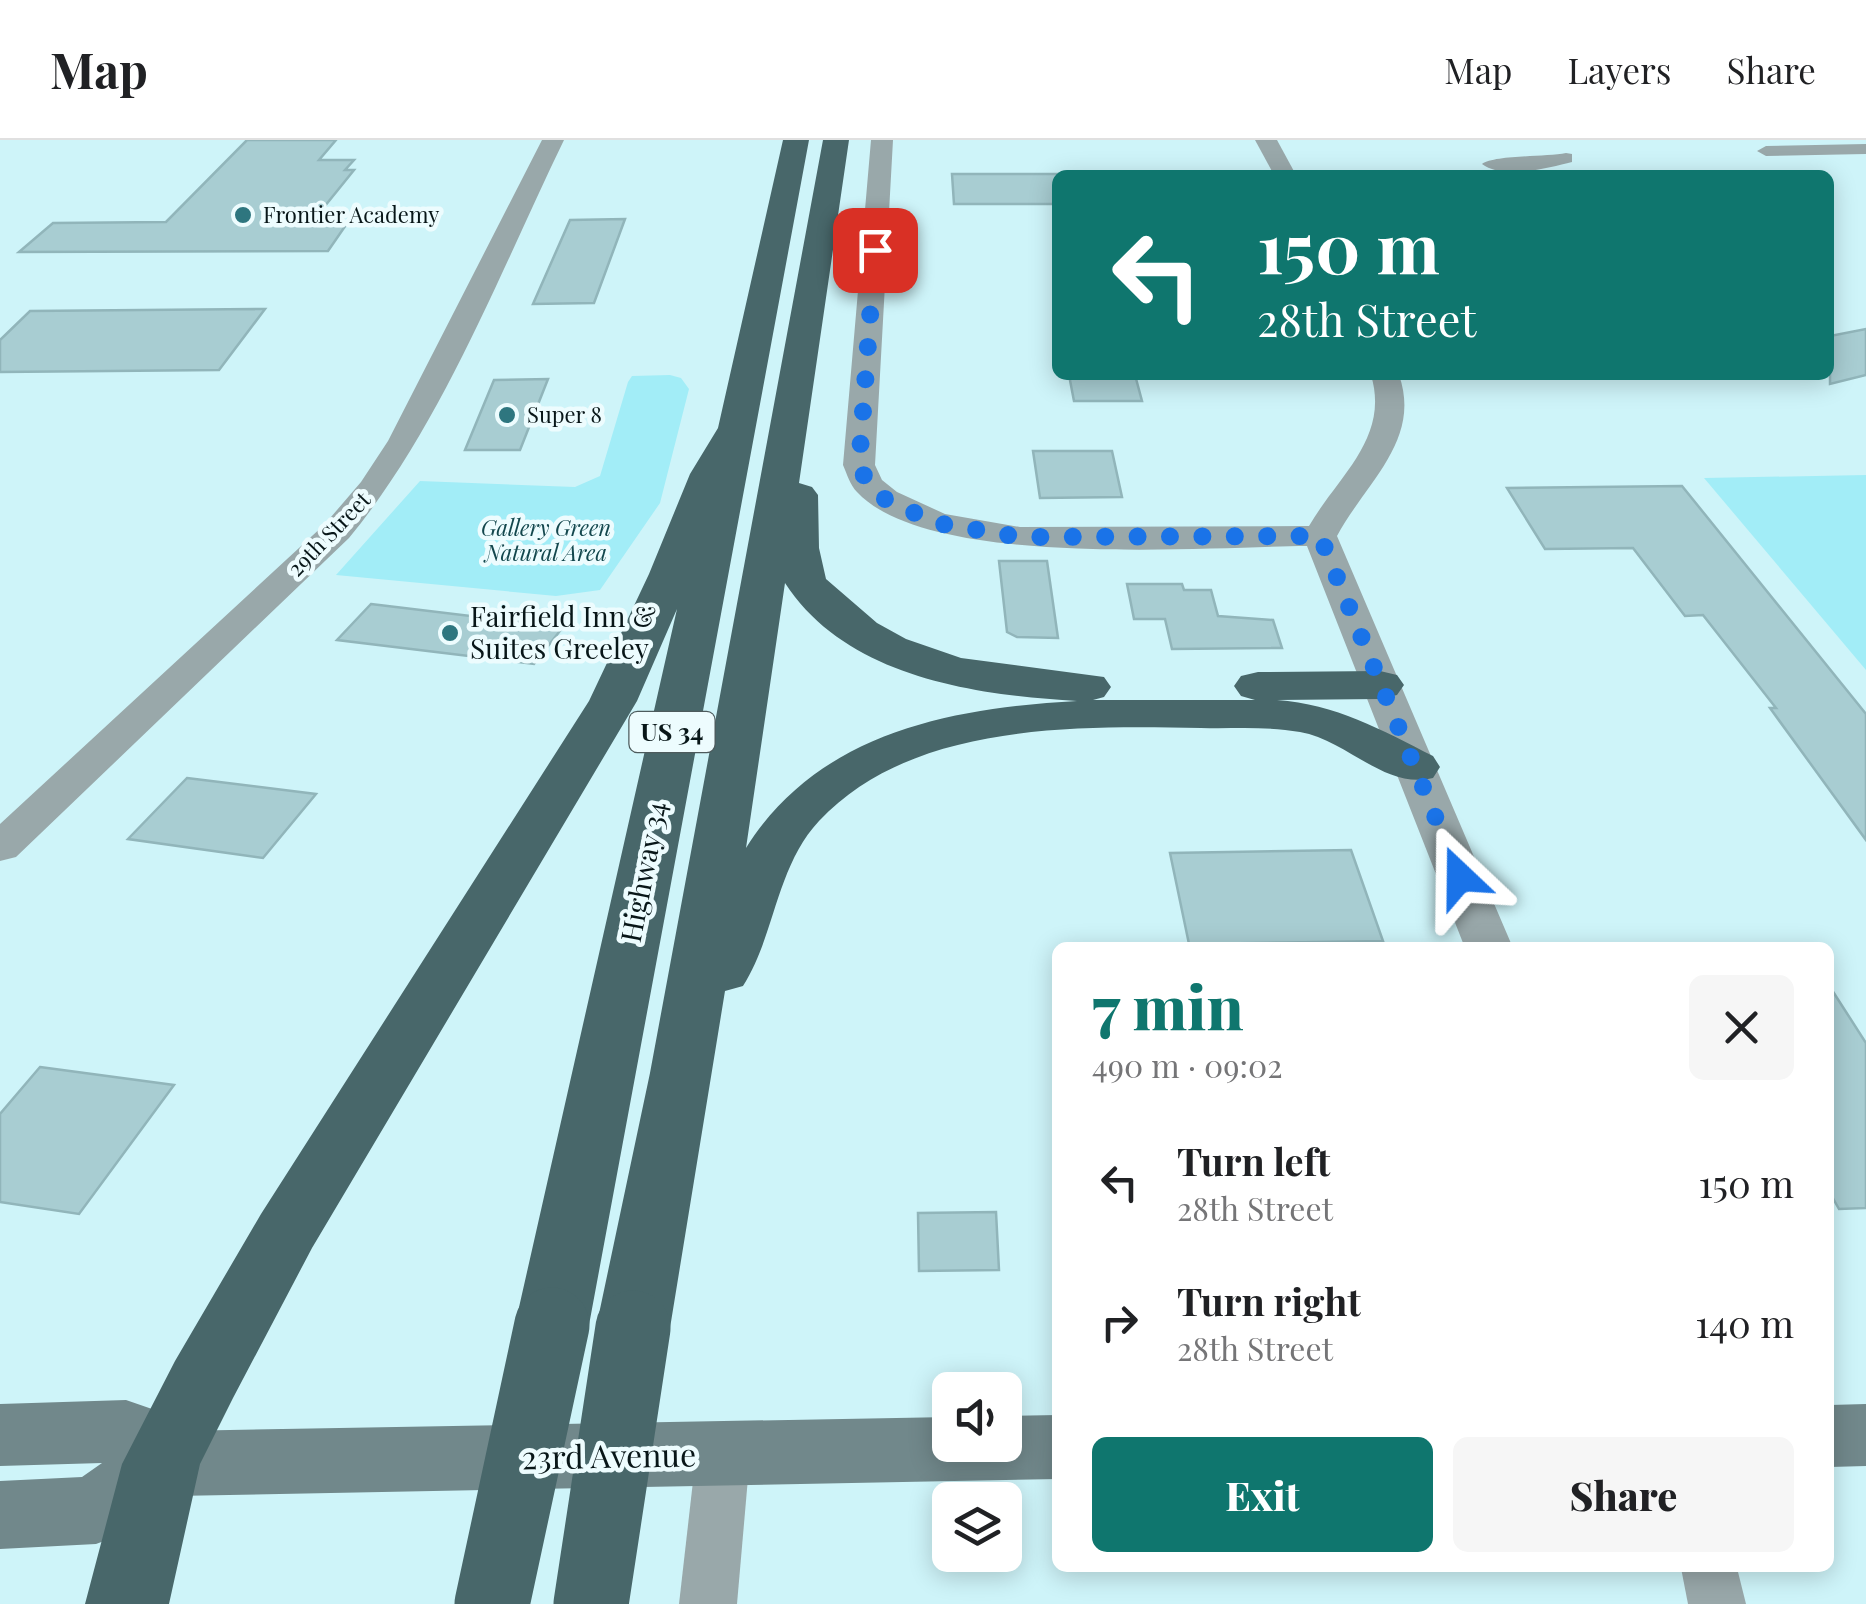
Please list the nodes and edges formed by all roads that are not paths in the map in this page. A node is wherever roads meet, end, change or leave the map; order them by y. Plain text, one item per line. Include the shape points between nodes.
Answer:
1 (553, 140) edge
2 (796, 140) edge
3 (836, 140) edge
4 (882, 140) edge
5 (1266, 140) edge
6 (1759, 146) edge
7 (1866, 149) edge
8 (1566, 158) dead end
9 (1491, 164) edge
10 (1282, 170) edge
11 (1787, 170) edge
12 (1387, 380) edge
13 (732, 435) junction
14 (784, 452) junction
15 (1320, 536) junction
16 (1384, 694) junction
17 (1152, 712) junction
18 (1414, 767) junction
19 (0, 848) edge
20 (1487, 942) edge
21 (682, 1074) junction
22 (0, 1434) edge
23 (1866, 1435) edge
24 (1834, 1436) edge
25 (1052, 1447) edge
26 (723, 1456) junction
27 (161, 1464) junction
28 (0, 1516) edge
29 (1710, 1572) edge
30 (126, 1604) edge
31 (492, 1604) edge
32 (591, 1604) edge
33 (708, 1604) edge
34 (1716, 1604) edge

1 - 19 street, 29th Street via 404,441 374,487 327,540
2 - 13 highway, Highway 34 / US 34
3 - 14 highway, US 34
4 - 15 street via 859,465 868,484 936,523 1020,537
5 - 10 street
6 - 7 street
6 - 11 street
8 - 9 street
12 - 15 street via 1392,414 1381,442 1334,505
13 - 27 highway via 613,701 286,1232
13 - 31 highway, Highway 34 / US 34, bridge
14 - 16 highway via 799,474 804,580 844,622 894,652 1030,683
14 - 21 highway, US 34
15 - 16 street
16 - 17 highway
16 - 18 street
17 - 18 highway via 1314,720
17 - 21 highway via 1016,719 907,744 826,786 800,810 759,877
18 - 20 street
21 - 32 highway, US 34, bridge via 633,1328
22 - 27 main road via 126,1430
23 - 24 main road
25 - 26 main road, 23rd Avenue
26 - 27 main road, 23rd Avenue
26 - 33 street
27 - 28 main road via 96,1510
27 - 30 highway
29 - 34 street

